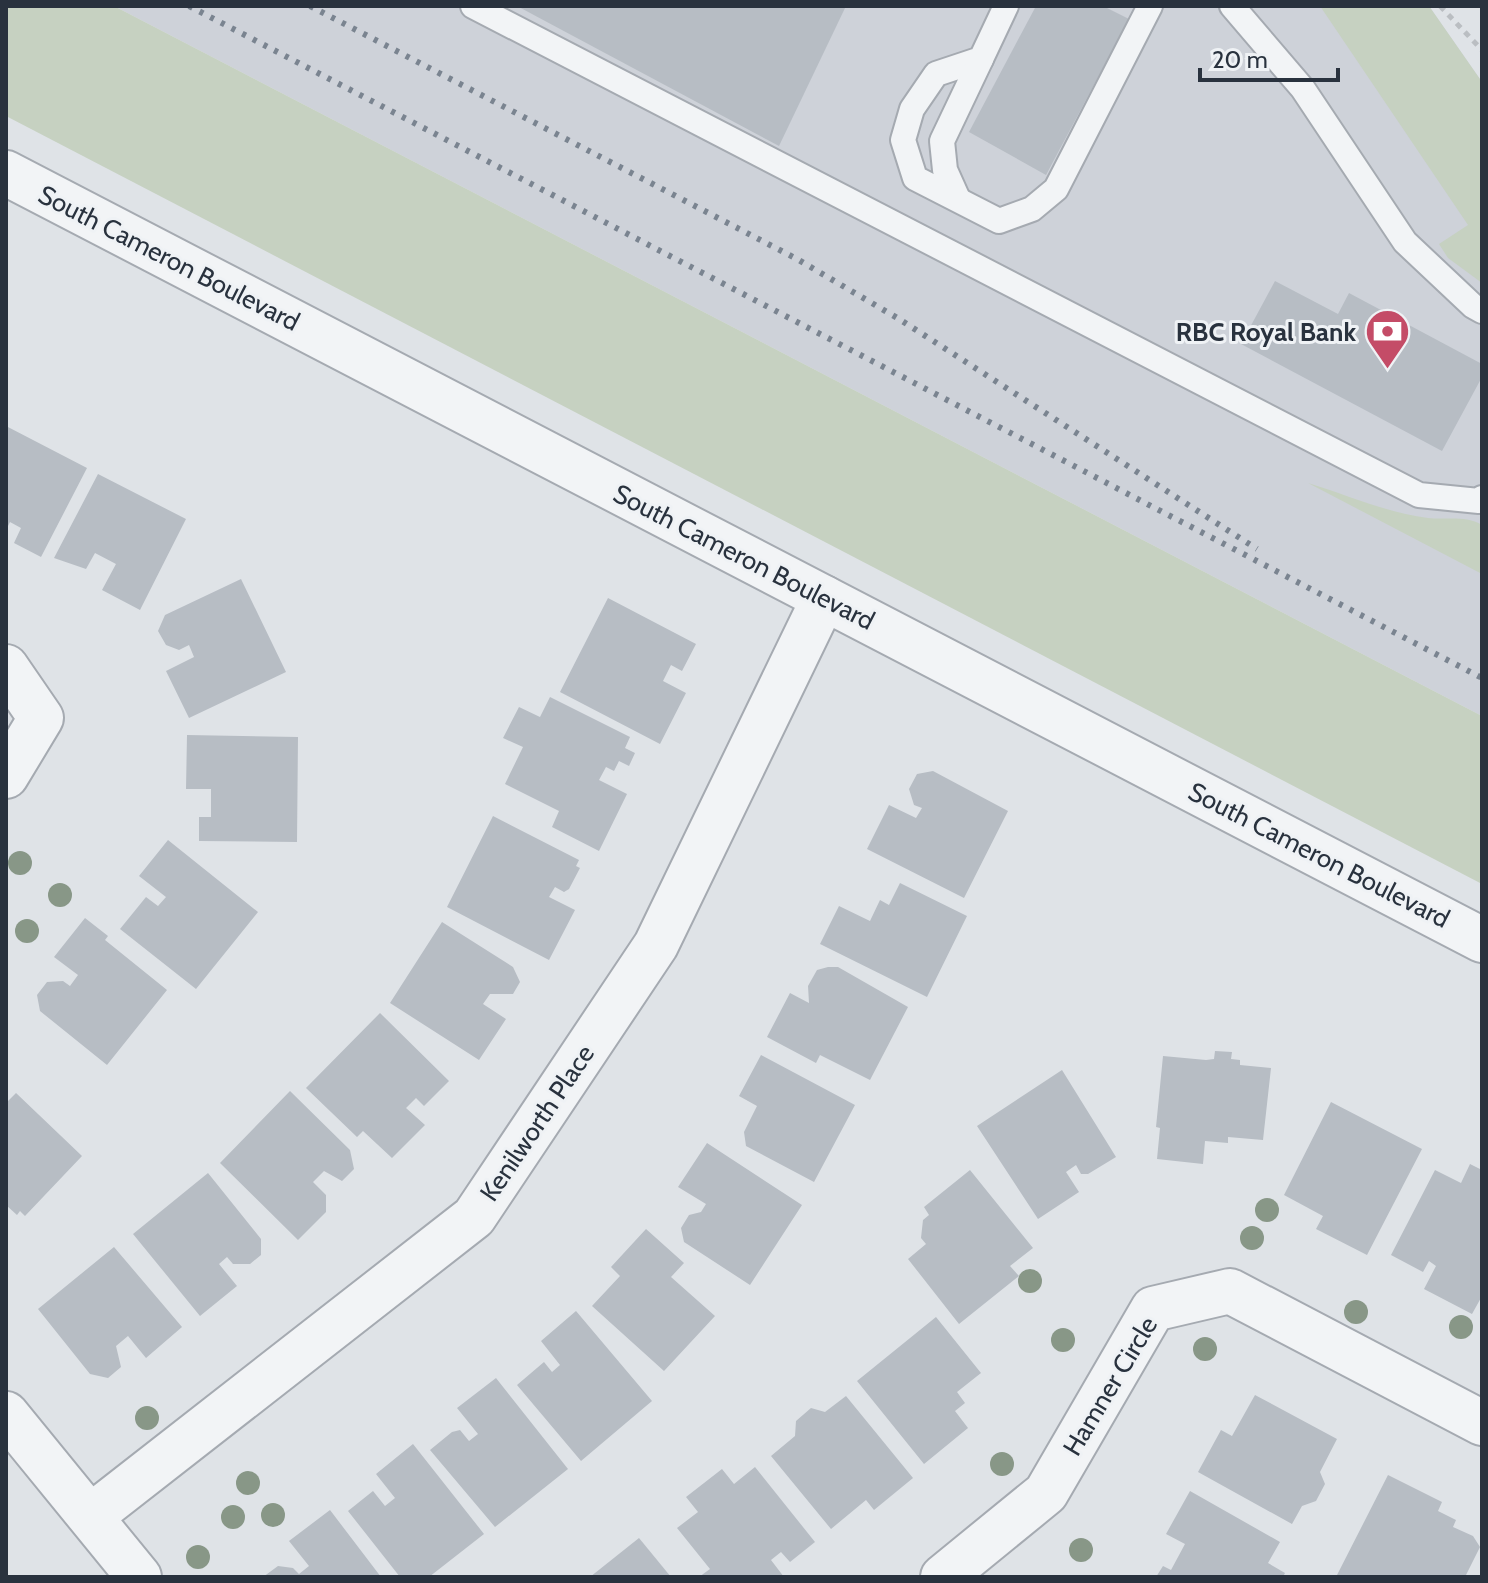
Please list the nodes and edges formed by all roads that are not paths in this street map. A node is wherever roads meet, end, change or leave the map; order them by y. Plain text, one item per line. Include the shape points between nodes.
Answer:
1 (473, 6) edge
2 (1006, 6) edge
3 (1150, 6) edge
4 (1232, 6) edge
5 (981, 59) junction
6 (6, 173) edge
7 (958, 199) junction
8 (1482, 311) edge
9 (1482, 498) edge
10 (824, 598) junction
11 (6, 667) edge
12 (6, 776) edge
13 (1482, 940) edge
14 (6, 1414) edge
15 (1482, 1423) edge
16 (91, 1516) junction
17 (139, 1577) edge
18 (943, 1577) edge

1 - 9 lane via 1419,495
2 - 5 lane
3 - 7 lane via 1056,189 1032,209 999,221
4 - 8 lane via 1303,89 1405,242
5 - 7 lane via 942,141 945,170
5 - 7 lane via 936,74 912,109 903,140 915,178
6 - 10 street, South Cameron Boulevard
10 - 13 street, South Cameron Boulevard
10 - 16 street, Kenilworth Place via 656,945 474,1217
11 - 12 street via 41,718
14 - 16 street
15 - 18 street, Hamner Circle via 1230,1291 1153,1309 1046,1493
16 - 17 street

